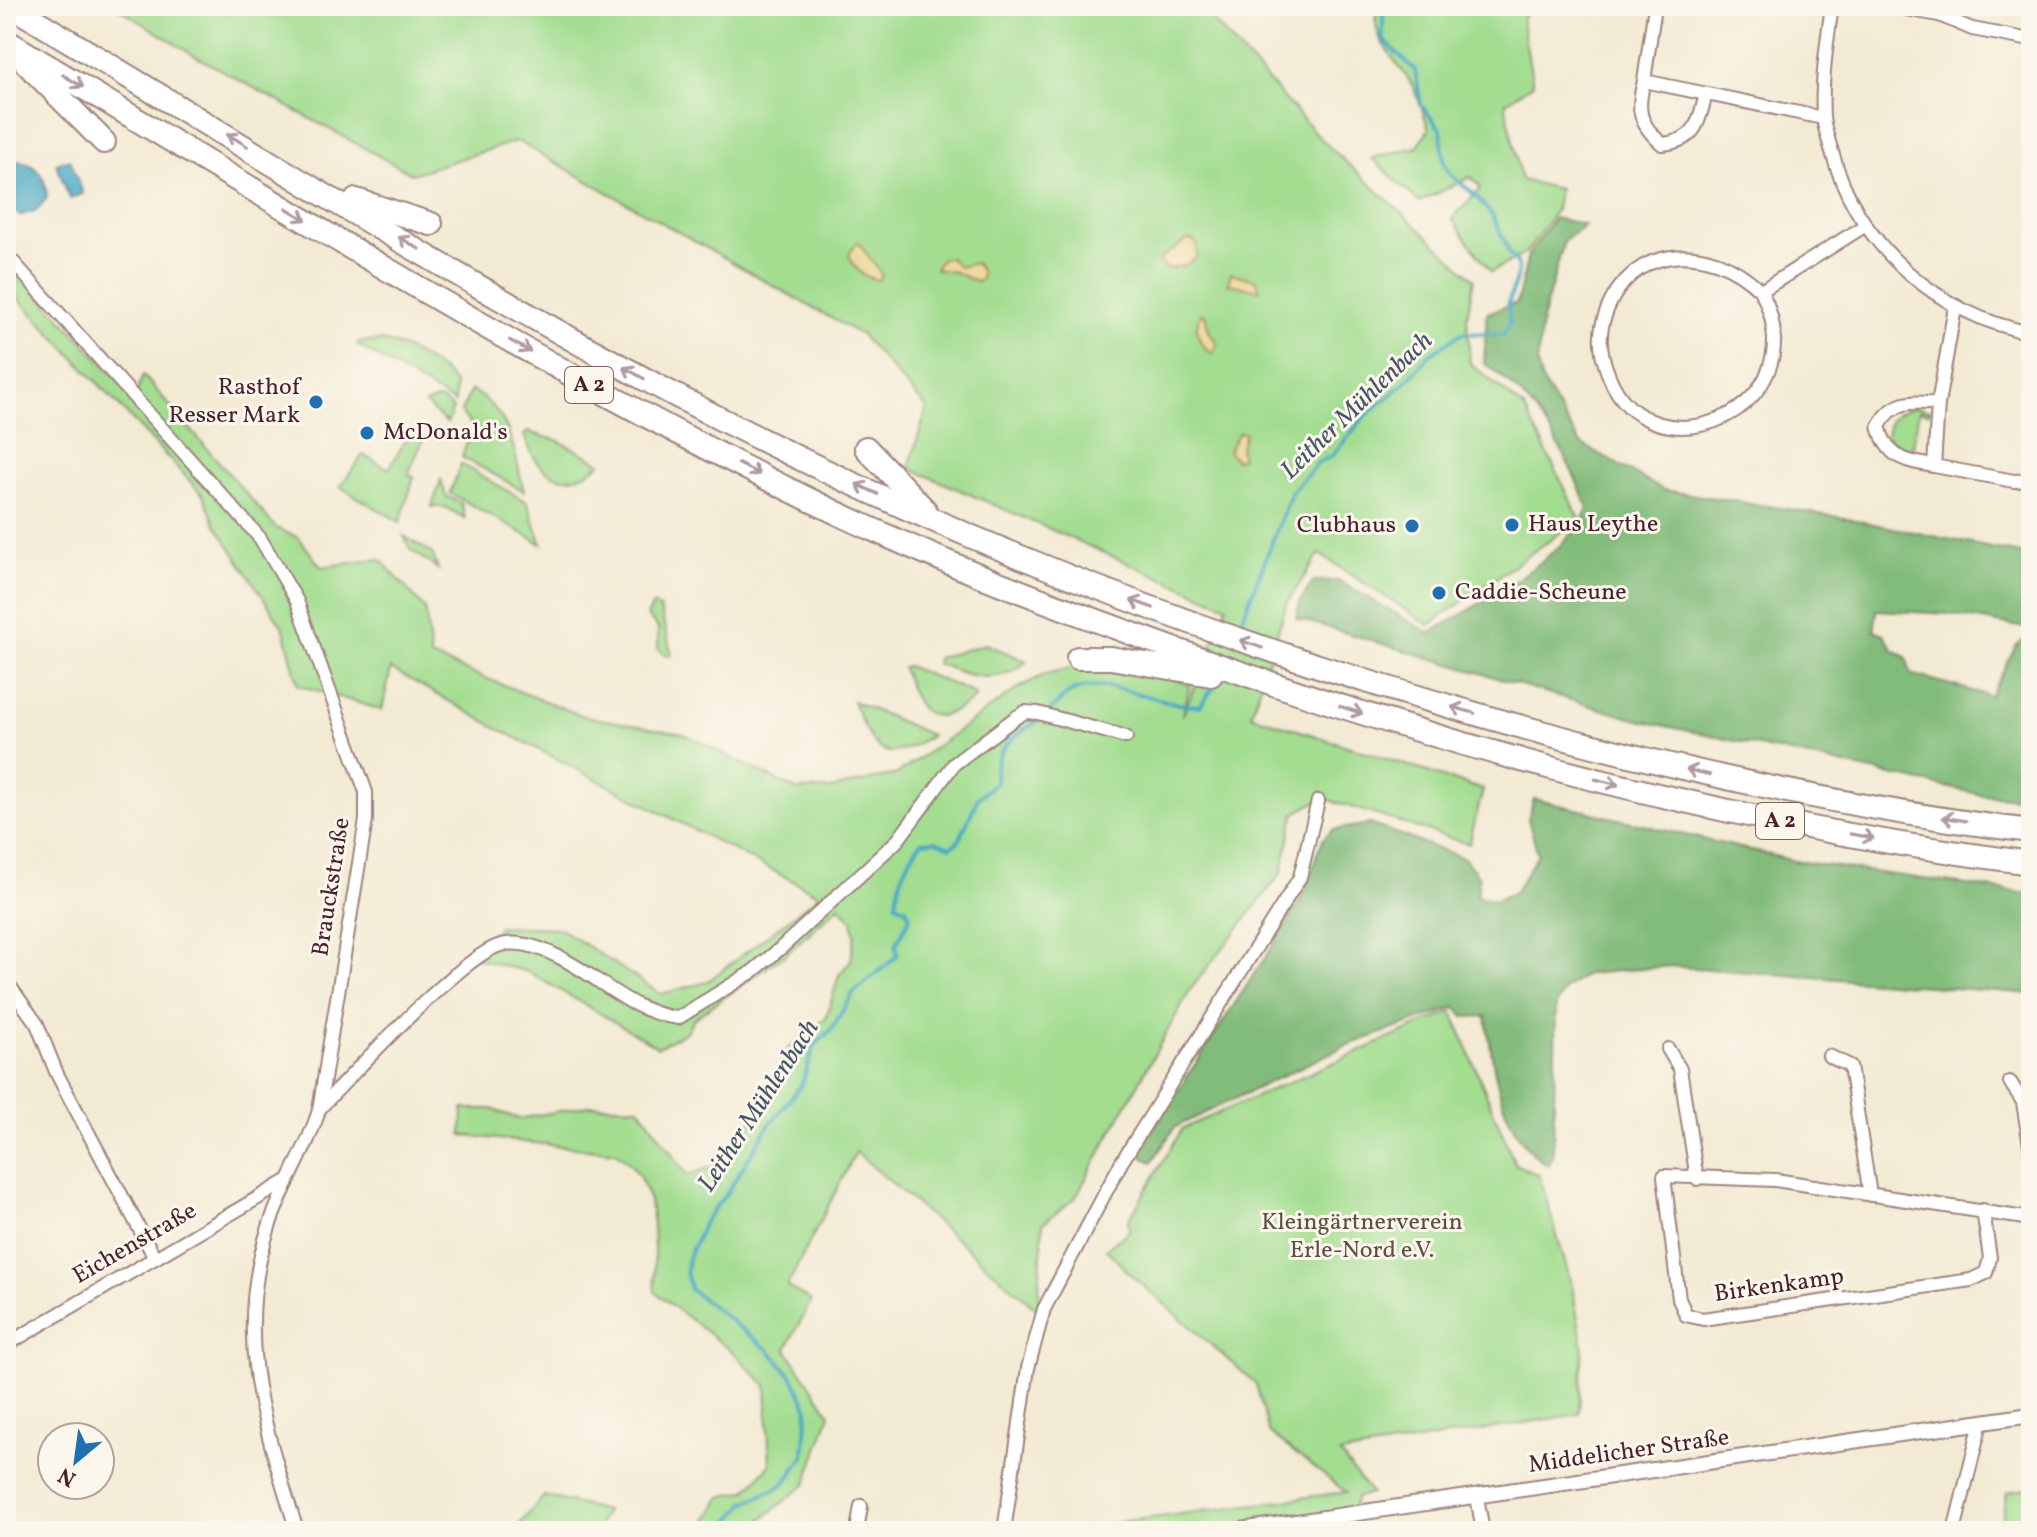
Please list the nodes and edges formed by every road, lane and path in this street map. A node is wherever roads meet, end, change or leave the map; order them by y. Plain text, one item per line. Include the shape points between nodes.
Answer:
1 (11, 6) edge
2 (1655, 6) edge
3 (1832, 6) edge
4 (1889, 6) edge
5 (2031, 40) edge
6 (6, 42) edge
7 (1644, 81) junction
8 (1706, 94) junction
9 (1823, 118) junction
10 (104, 142) dead end
11 (304, 180) junction
12 (431, 224) dead end
13 (1866, 225) junction
14 (6, 254) edge
15 (1761, 291) junction
16 (1955, 307) junction
17 (2031, 333) edge
18 (1938, 404) junction
19 (866, 448) dead end
20 (1934, 466) junction
21 (2031, 480) edge
22 (937, 522) junction
23 (1078, 658) dead end
24 (1203, 667) junction
25 (1126, 737) dead end
26 (1318, 801) dead end
27 (2031, 831) edge
28 (2031, 863) edge
29 (6, 981) edge
30 (1668, 1049) dead end
31 (1829, 1056) dead end
32 (2010, 1082) dead end
33 (319, 1110) junction
34 (2031, 1152) edge
35 (1697, 1179) junction
36 (287, 1181) junction
37 (1870, 1195) junction
38 (1983, 1210) junction
39 (2031, 1219) edge
40 (155, 1258) junction
41 (6, 1345) edge
42 (2031, 1415) edge
43 (1981, 1422) junction
44 (1477, 1497) junction
45 (861, 1506) dead end
46 (297, 1531) edge
47 (857, 1531) edge
48 (1004, 1531) edge
49 (1234, 1531) edge
50 (1483, 1531) edge
51 (1954, 1531) edge

11 -> 1 highway, A 2
2 - 7 street
3 - 9 street
4 - 5 street
6 - 10 highway
6 -> 24 highway, A 2 via 512,342 670,429 924,552
7 - 8 street
7 - 8 street via 1637,105 1645,129 1662,144 1681,142 1698,126
8 - 9 street
9 - 13 street via 1836,167
11 - 12 highway
22 -> 11 highway, A 2 via 672,394
13 - 15 street
13 - 16 street via 1907,275
14 - 33 street, Brauckstraße via 260,538 297,601 359,766 366,820
15 - 15 street via 1732,267 1697,255 1664,258 1635,272 1611,303 1600,343 1622,398 1666,425 1686,428 1705,426 1744,405 1764,381 1774,351 1774,328
16 - 17 street
16 - 18 street
18 - 20 street
18 - 20 street via 1897,404 1879,426 1886,449 1900,460
19 - 22 highway
20 - 21 street
27 -> 22 highway, A 2 via 1776,789 1632,757 1455,708 1287,657
23 - 24 highway
24 -> 28 highway, A 2 via 1624,787 1769,819
25 - 33 street via 1038,713 1015,718 954,764 898,840 781,948 678,1018 647,1012 557,955 520,943 500,945 444,985
26 - 48 street via 1300,877 1121,1163 1044,1309 1028,1368
29 - 40 street via 37,1024 57,1074
30 - 35 street via 1680,1069
31 - 37 street via 1850,1066
32 - 34 street via 2023,1102
33 - 36 street, Brauckstraße
35 - 37 street, Birkenkamp via 1775,1180
35 - 38 street, Birkenkamp via 1664,1176 1679,1299 1686,1315 1703,1319 1971,1280 1986,1273 1990,1258
36 - 40 street, Eichenstraße
36 - 46 street, Brauckstraße via 268,1230 252,1354 261,1413
37 - 38 street, Birkenkamp
38 - 39 street, Birkenkamp
40 - 41 street, Eichenstraße
42 - 43 street, Middelicher Straße
43 - 44 street, Middelicher Straße
43 - 51 street
44 - 49 street, Middelicher Straße
44 - 50 street
45 - 47 street

